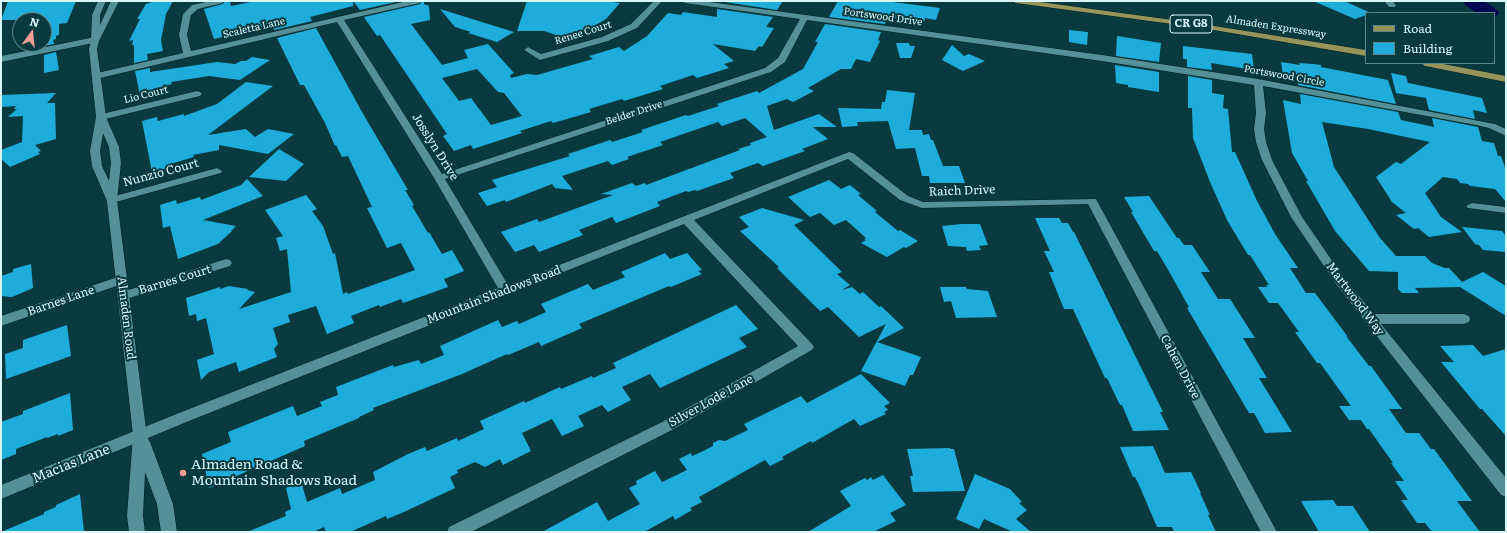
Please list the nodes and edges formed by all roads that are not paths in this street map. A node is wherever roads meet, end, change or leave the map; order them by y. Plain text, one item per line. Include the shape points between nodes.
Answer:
1 (102, 1) edge
2 (115, 1) edge
3 (220, 1) edge
4 (417, 1) edge
5 (658, 1) edge
6 (685, 1) edge
7 (1016, 1) edge
8 (1068, 1) edge
9 (805, 17) junction
10 (340, 20) junction
11 (95, 40) junction
12 (528, 50) dead end
13 (1055, 51) joint
14 (1365, 52) edge
15 (1365, 52) edge
16 (188, 55) junction
17 (1, 59) edge
18 (1430, 64) edge
19 (96, 76) junction
20 (1506, 79) edge
21 (1258, 82) junction
22 (197, 94) dead end
23 (101, 118) junction
24 (1506, 133) edge
25 (849, 155) joint
26 (217, 171) dead end
27 (439, 178) junction
28 (112, 200) junction
29 (1092, 202) joint
30 (1472, 206) dead end
31 (1506, 210) edge
32 (686, 219) junction
33 (226, 263) dead end
34 (121, 280) junction
35 (505, 290) junction
36 (123, 296) junction
37 (1370, 319) junction
38 (1464, 319) dead end
39 (1, 321) edge
40 (140, 435) junction
41 (1506, 490) edge
42 (1, 492) edge
43 (463, 530) edge
44 (137, 532) edge
45 (169, 532) edge
46 (1269, 532) edge

1 - 11 street, Almaden Road via 96,15
2 - 11 street, Almaden Road
3 - 16 street via 195,7 187,14 183,35
4 - 10 street, Scaletta Lane
5 - 12 street, Renee Court via 634,26 605,39 540,57
6 - 9 street, Portswood Drive
7 - 14 main road, Almaden Expressway / CR G8 via 1202,26
8 - 15 main road, Almaden Expressway / CR G8 via 1194,18
9 - 13 street, Portswood Drive
9 - 27 street, Belder Drive via 782,60 768,70
10 - 16 street, Scaletta Lane
10 - 27 street, Josslyn Drive
11 - 17 street
11 - 19 street, Almaden Road via 93,49
13 - 21 street, Portswood Circle
16 - 19 street, Scaletta Lane
18 - 20 main road
19 - 23 street, Almaden Road
21 - 24 street, Portswood Circle via 1476,122
21 - 37 street, Martwood Way via 1261,113 1259,129 1270,167 1309,236
22 - 23 street, Lio Court
23 - 28 street, Almaden Road via 114,147 116,162
23 - 28 street, Almaden Road via 95,151 97,166
25 - 29 street, Raich Drive via 904,198 922,205
25 - 32 street, Mountain Shadows Road
26 - 28 street, Nunzio Court
27 - 35 street, Josslyn Drive
28 - 34 street, Almaden Road
29 - 46 street, Cahen Drive
30 - 31 street
32 - 35 street, Mountain Shadows Road
32 - 43 street, Silver Lode Lane via 807,347 667,426
33 - 36 street, Barnes Court
34 - 36 street, Almaden Road
34 - 39 street, Barnes Lane
35 - 40 street, Mountain Shadows Road
36 - 40 street, Almaden Road
37 - 38 street
37 - 41 street, Martwood Way
40 - 42 street, Macias Lane
40 - 44 street, Almaden Road
40 - 45 street, Almaden Road via 165,504

